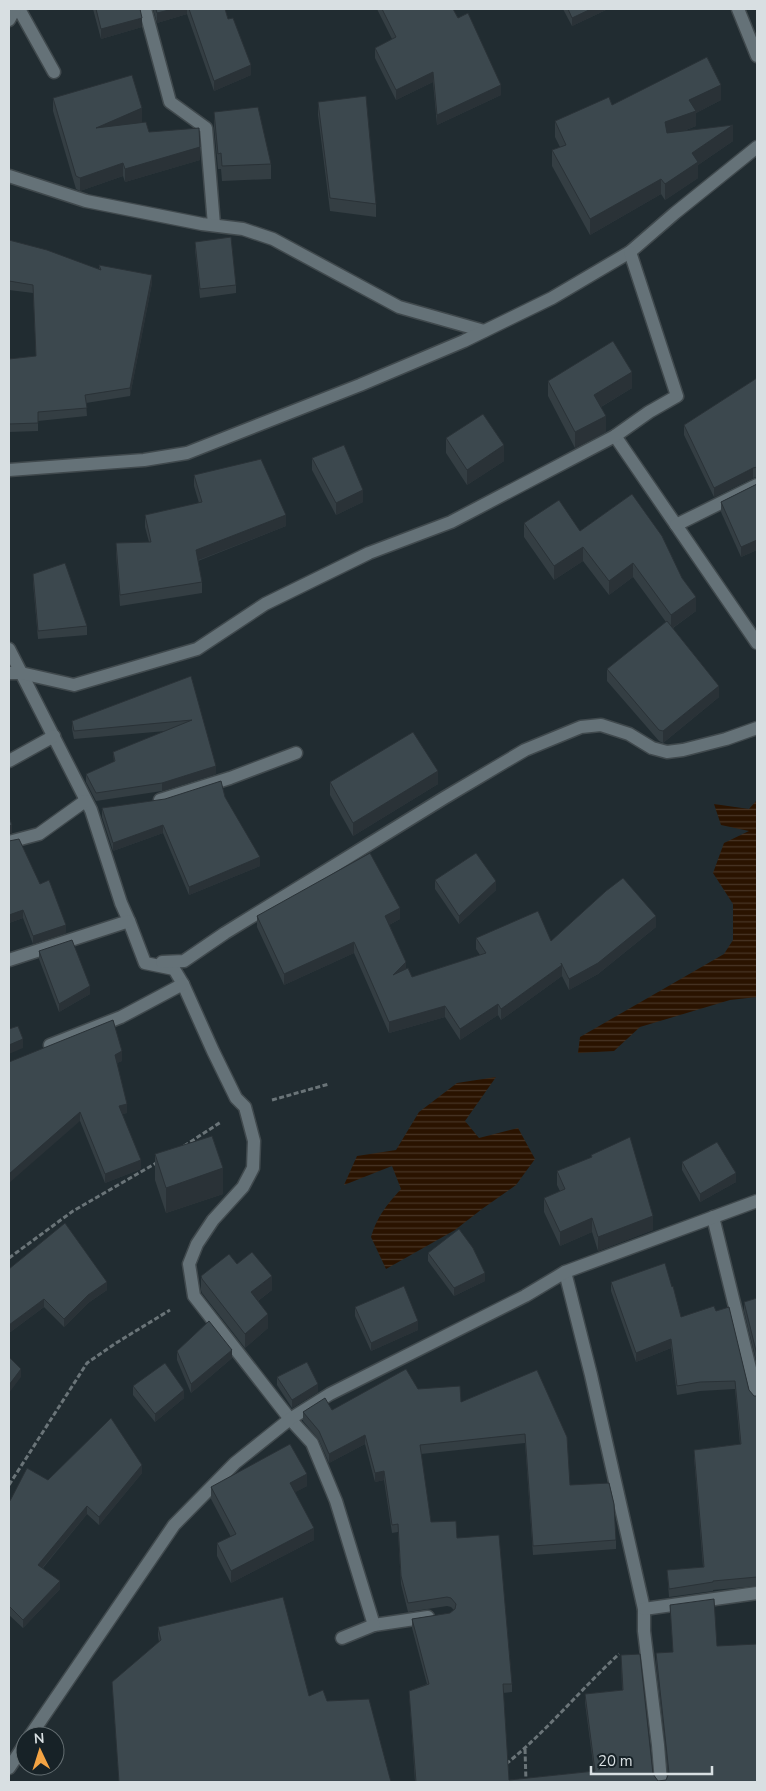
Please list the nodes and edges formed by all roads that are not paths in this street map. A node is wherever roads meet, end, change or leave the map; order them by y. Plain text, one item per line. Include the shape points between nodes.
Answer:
1 (14, 9) edge
2 (19, 9) edge
3 (145, 9) edge
4 (738, 9) edge
5 (9, 20) edge
6 (757, 56) edge
7 (54, 72) dead end
8 (757, 147) edge
9 (9, 176) edge
10 (214, 225) junction
11 (630, 252) junction
12 (484, 331) junction
13 (615, 436) junction
14 (9, 470) edge
15 (757, 484) edge
16 (676, 525) junction
17 (757, 643) edge
18 (9, 649) edge
19 (15, 673) edge
20 (757, 728) edge
21 (54, 736) junction
22 (296, 753) dead end
23 (9, 761) edge
24 (146, 802) edge
25 (92, 807) junction
26 (9, 842) edge
27 (129, 921) junction
28 (9, 960) edge
29 (145, 963) junction
30 (183, 984) junction
31 (43, 1048) edge
32 (757, 1201) edge
33 (713, 1217) junction
34 (565, 1272) junction
35 (757, 1397) edge
36 (290, 1419) junction
37 (757, 1593) edge
38 (644, 1609) junction
39 (438, 1616) edge
40 (374, 1625) junction
41 (342, 1638) dead end
42 (37, 1726) edge
43 (660, 1782) edge

1 - 5 street
2 - 7 street
3 - 10 street via 170,102 206,128
4 - 6 street
8 - 11 street
9 - 10 street via 86,201
10 - 12 street via 243,229 274,239 399,306
11 - 12 street via 552,298
11 - 13 street via 677,396
12 - 14 street via 360,385 186,452 144,460
13 - 16 street
13 - 19 street via 451,522 369,553 265,604 197,649 74,685
15 - 16 street
16 - 17 street
18 - 19 street
19 - 21 street
20 - 29 street via 726,739 667,752 601,725 581,727 526,750 452,793 184,961
21 - 23 street
21 - 25 street
22 - 24 street via 183,793
25 - 26 street via 39,834
25 - 27 street
27 - 28 street
27 - 29 street
29 - 30 street via 174,969
30 - 31 street via 121,1017
30 - 36 street via 212,1052 236,1098 245,1107 254,1141 253,1168 242,1187 213,1220 197,1244 189,1264 194,1296
32 - 33 street
33 - 34 street
33 - 35 street
34 - 36 street via 525,1296 330,1394
34 - 38 street
36 - 40 street via 312,1443 336,1501
36 - 42 street via 235,1463 174,1525
37 - 38 street
38 - 43 street
39 - 40 street
40 - 41 street

